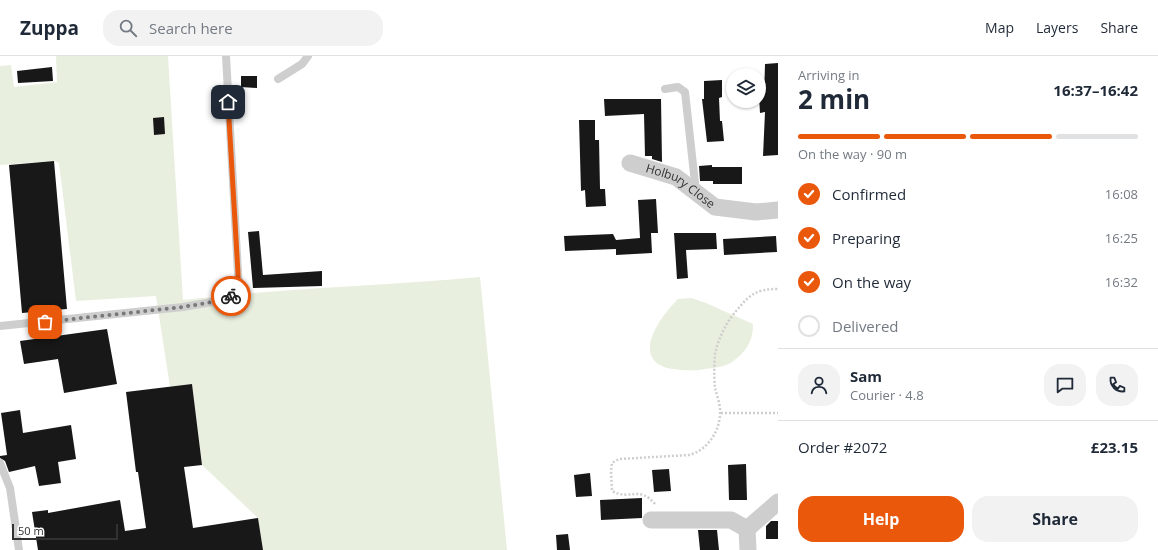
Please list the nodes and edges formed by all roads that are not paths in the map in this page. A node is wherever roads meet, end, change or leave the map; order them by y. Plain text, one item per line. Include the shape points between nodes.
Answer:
1 (226, 56) edge
2 (308, 56) edge
3 (278, 79) dead end
4 (665, 89) dead end
5 (630, 163) dead end
6 (696, 193) junction
7 (778, 210) edge
8 (0, 326) edge
9 (0, 463) edge
10 (778, 502) edge
11 (659, 519) road end
12 (747, 529) junction
13 (19, 550) edge
14 (748, 550) edge

1 - 8 lane via 238,273 235,294 224,300 183,307
2 - 3 lane via 302,64
4 - 6 lane via 678,87 685,92
5 - 6 street, Holbury Close via 676,177
6 - 7 street, Holbury Close via 715,207 756,212
9 - 13 lane via 10,488
10 - 12 street
11 - 12 street via 731,520
12 - 14 street

